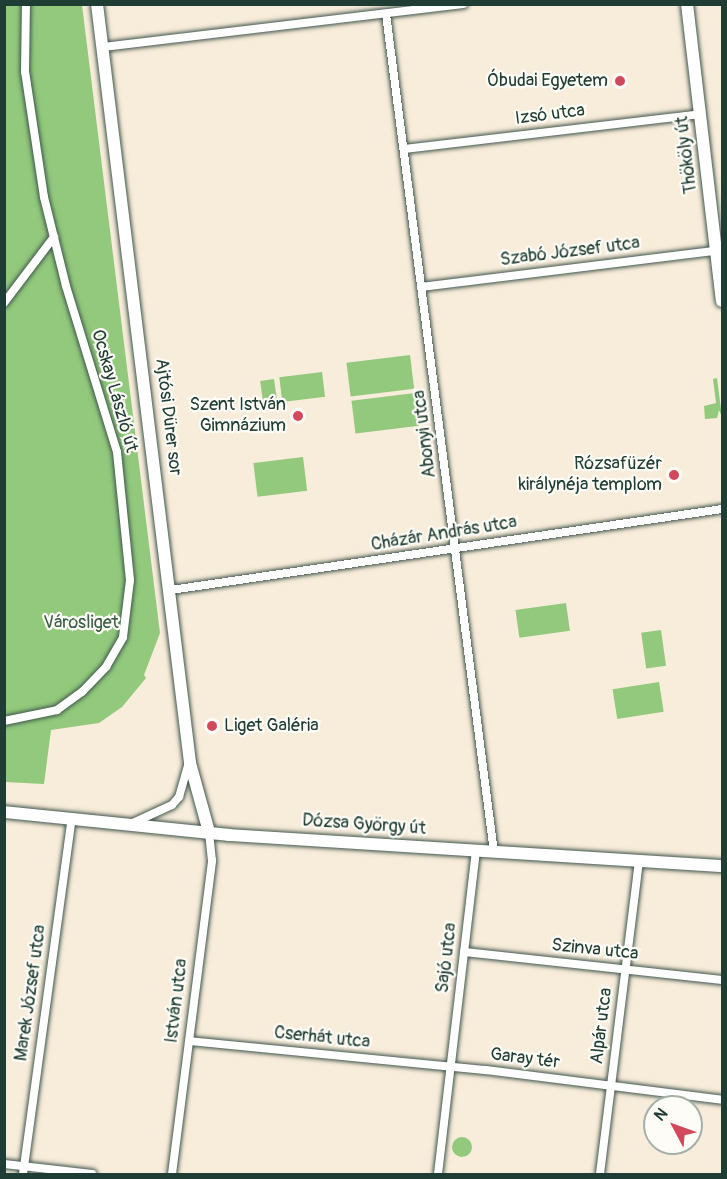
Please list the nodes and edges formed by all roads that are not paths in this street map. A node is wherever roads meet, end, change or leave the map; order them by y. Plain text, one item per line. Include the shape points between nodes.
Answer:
1 (26, 4) edge
2 (98, 4) edge
3 (463, 4) edge
4 (687, 4) edge
5 (386, 14) junction
6 (103, 48) junction
7 (701, 114) junction
8 (404, 149) junction
9 (54, 237) junction
10 (719, 250) edge
11 (421, 287) junction
12 (723, 301) edge
13 (4, 303) edge
14 (723, 509) edge
15 (455, 549) junction
16 (171, 590) junction
17 (4, 721) edge
18 (190, 763) junction
19 (4, 812) edge
20 (72, 817) junction
21 (133, 823) junction
22 (209, 832) junction
23 (476, 850) junction
24 (494, 852) junction
25 (639, 862) junction
26 (723, 866) edge
27 (464, 951) junction
28 (626, 970) junction
29 (723, 980) edge
30 (189, 1041) junction
31 (451, 1069) junction
32 (611, 1086) junction
33 (723, 1100) edge
34 (4, 1164) edge
35 (24, 1170) edge
36 (92, 1174) edge
37 (172, 1174) edge
38 (438, 1174) edge
39 (600, 1174) edge

1 - 9 street, Ocskay László út via 28,100
2 - 6 main road, Ajtósi Dürer sor
3 - 5 street
4 - 7 main road, Thököly út
5 - 6 street
5 - 8 street, Abonyi utca
6 - 16 main road, Ajtósi Dürer sor
7 - 8 street, Izsó utca
7 - 10 main road, Thököly út
8 - 11 street, Abonyi utca
9 - 13 street
9 - 17 street, Ocskay László út via 117,452 126,516 129,607 121,643 82,692 46,715
10 - 11 street, Szabó József utca
10 - 12 main road, Thököly út
11 - 15 street, Abonyi utca
14 - 15 street, Cházár András utca
15 - 16 street, Cházár András utca
15 - 24 street, Abonyi utca
16 - 18 main road, Ajtósi Dürer sor
18 - 21 street via 179,797 172,805
18 - 22 main road, Ajtósi Dürer sor
19 - 20 main road, Dózsa György út
20 - 21 main road, Dózsa György út
20 - 35 street, Marek József utca
21 - 22 main road, Dózsa György út
22 - 23 main road, Dózsa György út
22 - 30 street, István utca via 213,850
23 - 24 main road, Dózsa György út
23 - 27 street, Sajó utca
24 - 25 main road, Dózsa György út
25 - 26 main road, Dózsa György út
25 - 28 street, Alpár utca
27 - 28 street, Szinva utca
27 - 31 street, Sajó utca
28 - 29 street, Szinva utca
28 - 32 street, Alpár utca
30 - 31 street, Cserhát utca
30 - 37 street, István utca
31 - 32 street, Garay tér
31 - 38 street
32 - 33 street
32 - 39 street
34 - 35 street
35 - 36 street

